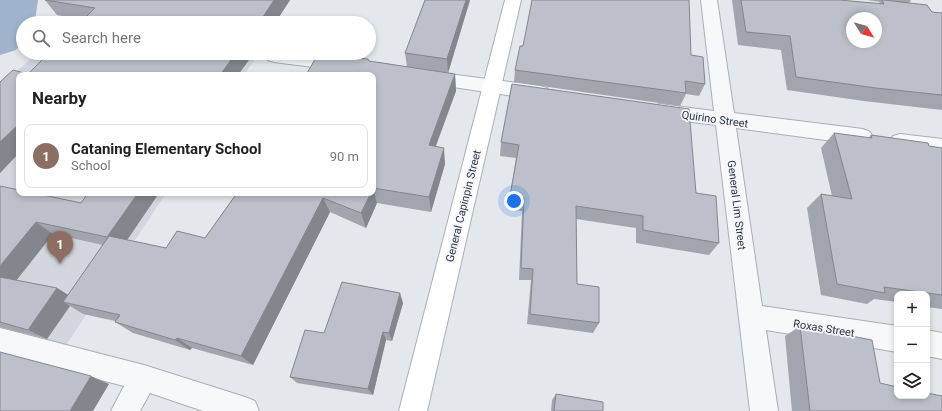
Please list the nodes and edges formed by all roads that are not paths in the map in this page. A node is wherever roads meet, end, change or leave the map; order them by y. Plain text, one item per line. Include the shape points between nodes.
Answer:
1 (513, 0) edge
2 (709, 0) edge
3 (303, 60) edge
4 (360, 68) edge
5 (407, 74) edge
6 (492, 86) junction
7 (554, 95) edge
8 (640, 108) edge
9 (726, 121) junction
10 (942, 147) edge
11 (752, 316) junction
12 (894, 339) edge
13 (0, 341) edge
14 (930, 344) edge
15 (942, 346) edge
16 (144, 378) junction
17 (125, 411) edge
18 (245, 411) edge
19 (413, 411) edge
20 (764, 411) edge

1 - 6 street, General Capinpin Street
2 - 9 street, General Lim Street
3 - 4 street
5 - 6 street
6 - 7 street
6 - 19 street, General Capinpin Street
8 - 9 street, Quirino Street
9 - 10 street, Quirino Street
9 - 11 street, General Lim Street
11 - 12 street, Roxas Street
11 - 20 street, General Lim Street
13 - 16 street
14 - 15 street
16 - 17 street
16 - 18 street

